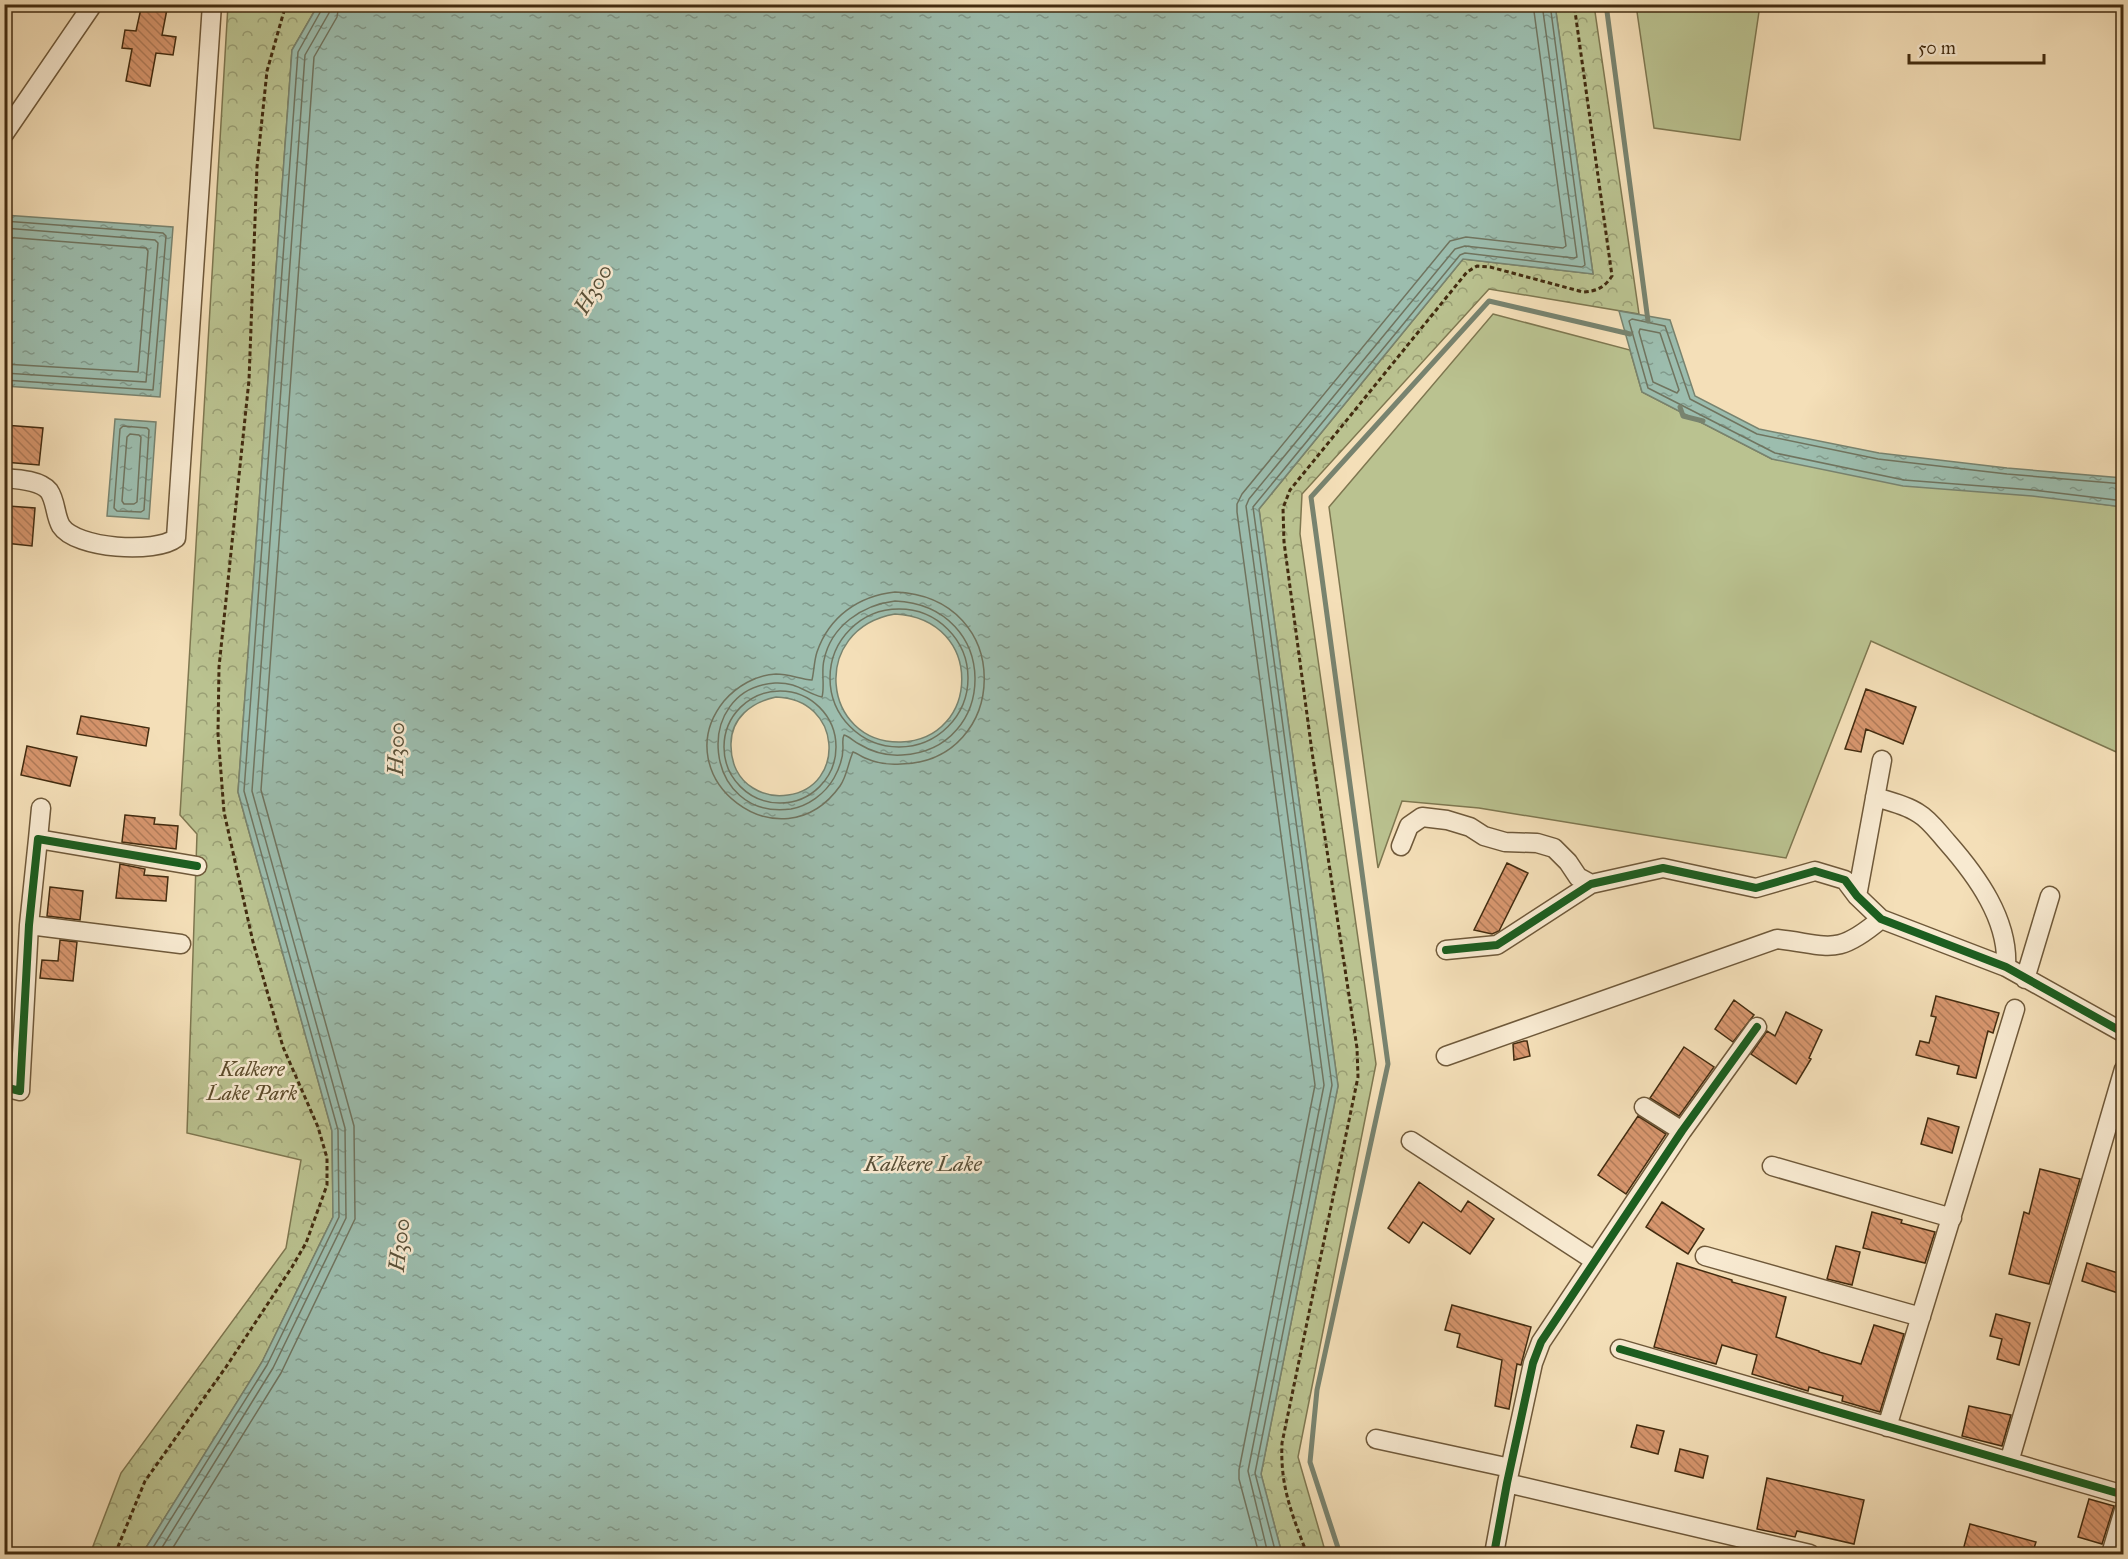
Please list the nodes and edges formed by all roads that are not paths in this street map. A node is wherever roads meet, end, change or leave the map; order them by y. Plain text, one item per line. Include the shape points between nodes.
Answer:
1 (93, 4) edge
2 (213, 4) edge
3 (4, 134) edge
4 (4, 478) edge
5 (1882, 760) dead end
6 (1875, 796) junction
7 (41, 808) dead end
8 (38, 839) junction
9 (1401, 846) dead end
10 (197, 866) dead end
11 (1591, 884) junction
12 (1857, 896) junction
13 (2050, 896) dead end
14 (1881, 920) junction
15 (29, 925) junction
16 (181, 944) dead end
17 (1446, 950) dead end
18 (2006, 967) junction
19 (2025, 979) junction
20 (2015, 1009) dead end
21 (1757, 1027) dead end
22 (2124, 1033) edge
23 (1446, 1056) dead end
24 (2124, 1069) edge
25 (4, 1088) edge
26 (1644, 1107) dead end
27 (1682, 1131) junction
28 (1411, 1141) dead end
29 (1772, 1166) dead end
30 (1952, 1218) junction
31 (1705, 1256) dead end
32 (1595, 1261) junction
33 (1921, 1317) junction
34 (1620, 1349) dead end
35 (1887, 1427) junction
36 (1376, 1439) dead end
37 (2009, 1462) junction
38 (1508, 1475) junction
39 (2124, 1496) edge
40 (2124, 1510) edge
41 (1494, 1554) edge
42 (1810, 1554) edge
43 (2111, 1554) edge

1 - 3 street
2 - 4 street via 176,538 164,545 139,547 83,541 61,526 48,491 39,484
5 - 6 street
6 - 12 street
6 - 18 street via 1928,820 1973,872 2005,938
7 - 8 street
8 - 10 street
8 - 15 street
9 - 11 street via 1409,826 1422,817 1447,820 1505,842 1554,848 1578,877
11 - 12 street via 1663,868 1756,888 1815,871 1845,880
11 - 17 street via 1497,945
12 - 14 street
13 - 19 street
14 - 18 street
14 - 23 street via 1846,944 1824,947 1777,939
15 - 16 street
15 - 25 street via 20,1091
18 - 19 street
19 - 22 street
20 - 30 street
21 - 27 street
24 - 37 street
26 - 27 street
27 - 32 street
28 - 32 street
29 - 30 street
30 - 33 street
31 - 33 street
32 - 38 street via 1541,1342
33 - 35 street
34 - 35 street
35 - 37 street
36 - 38 street
37 - 39 street
38 - 41 street
38 - 42 street
40 - 43 street

